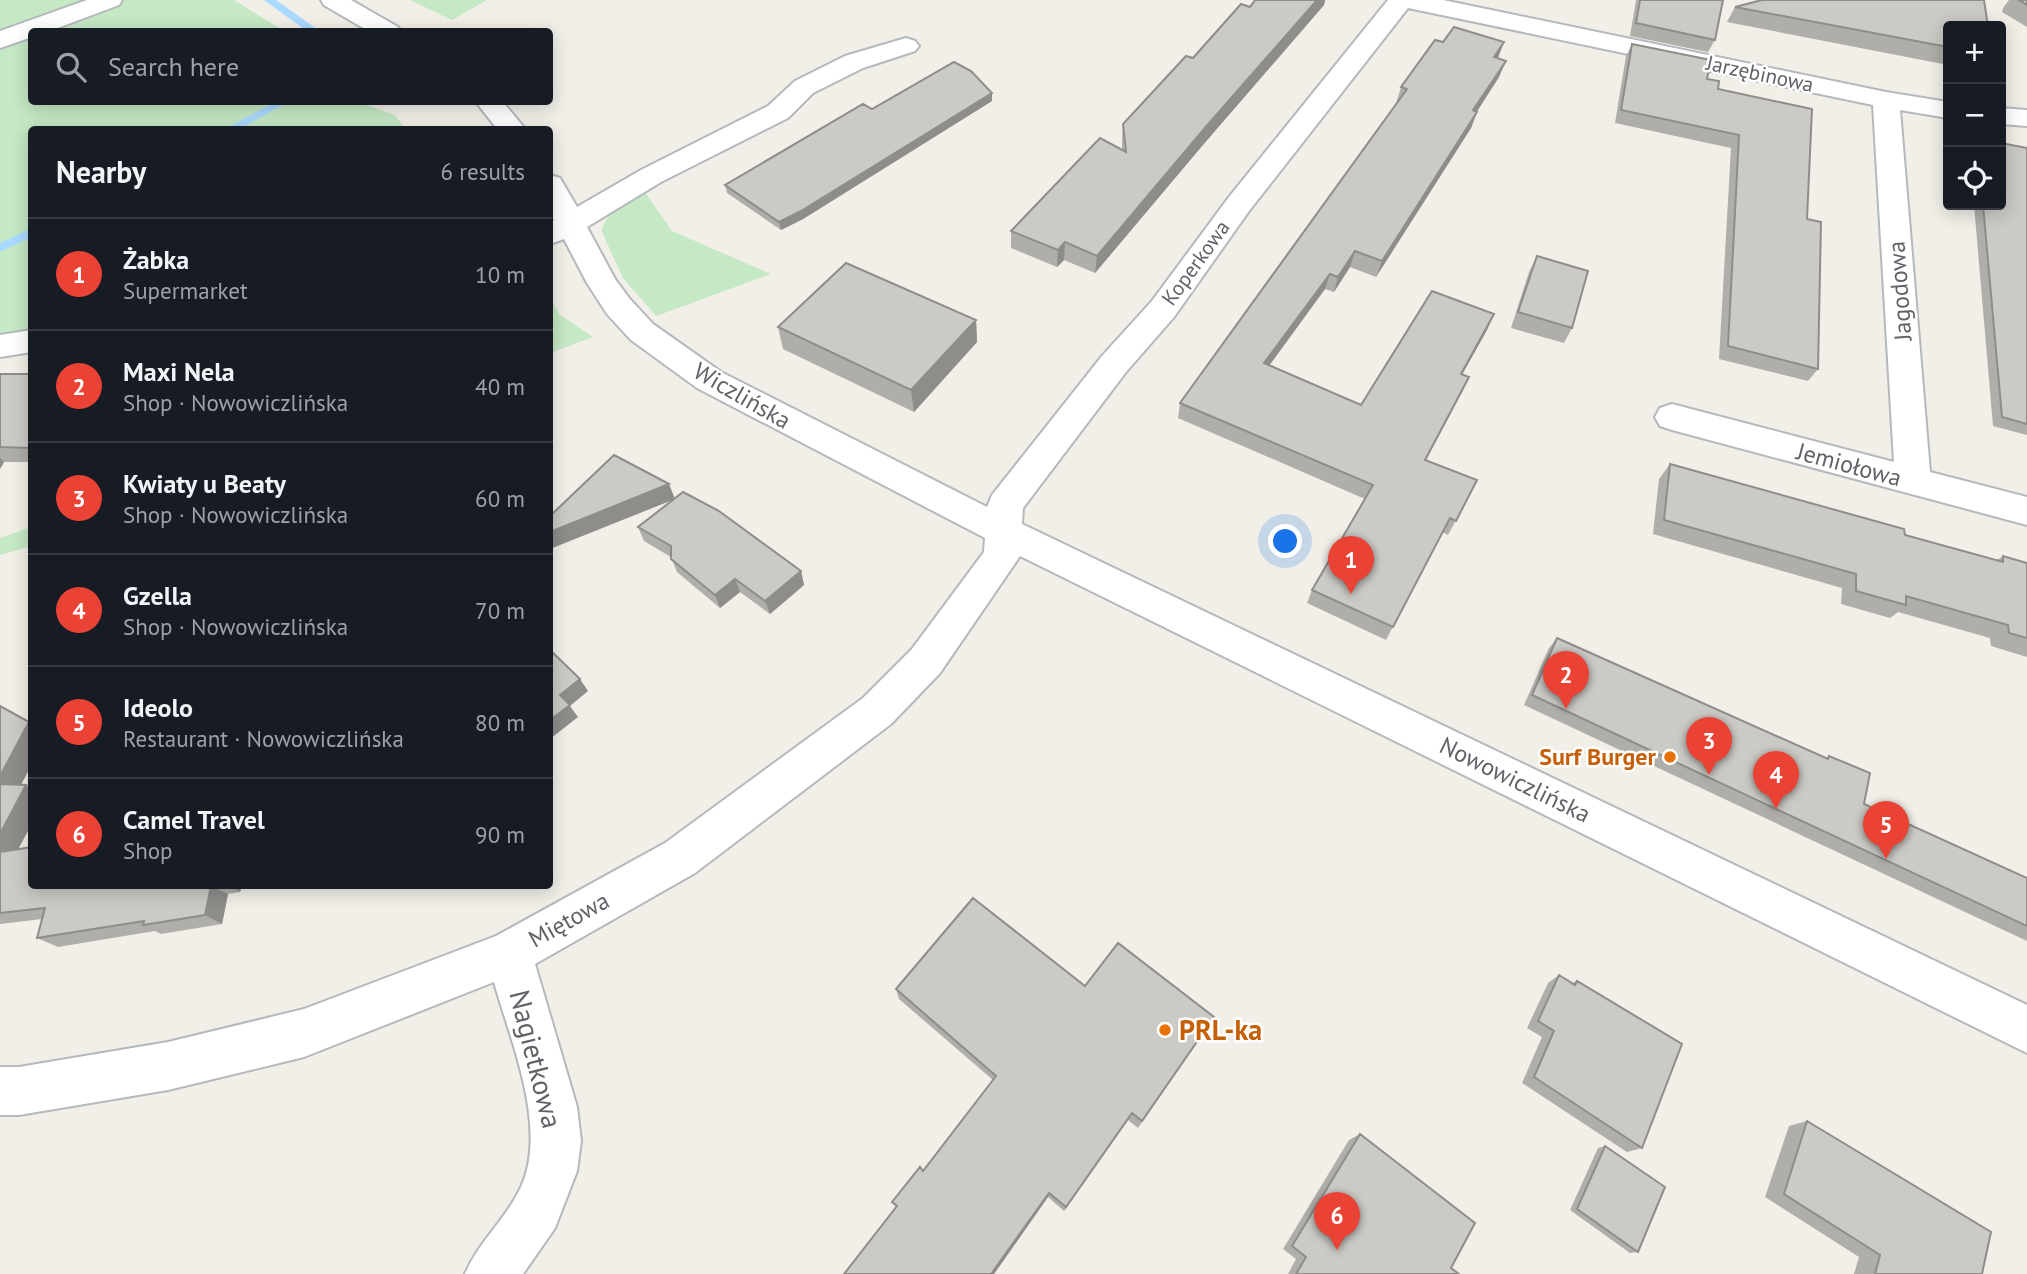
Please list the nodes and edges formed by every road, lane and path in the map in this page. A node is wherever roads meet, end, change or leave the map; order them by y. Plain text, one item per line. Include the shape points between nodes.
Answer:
1 (110, 0) edge
2 (333, 0) edge
3 (1401, 0) edge
4 (1407, 0) edge
5 (33, 28) edge
6 (382, 28) edge
7 (28, 30) edge
8 (0, 40) edge
9 (906, 46) dead end
10 (1886, 100) junction
11 (492, 105) edge
12 (1943, 109) edge
13 (2006, 116) edge
14 (2027, 118) edge
15 (510, 126) edge
16 (553, 198) edge
17 (560, 229) edge
18 (28, 342) edge
19 (0, 346) edge
20 (1672, 417) dead end
21 (1913, 482) junction
22 (2027, 512) edge
23 (1003, 531) junction
24 (509, 954) junction
25 (2027, 1030) edge
26 (0, 1091) edge
27 (491, 1274) edge

1 - 5 street
2 - 6 street
3 - 23 street, Koperkowa via 1005,505
4 - 10 street, Jarzębinowa
7 - 8 street
9 - 17 street via 854,62 804,87 778,112 651,176
10 - 12 street, Jarzębinowa
10 - 21 street, Jagodowa
11 - 15 street
13 - 14 street
16 - 17 street, Wiczlińska
17 - 23 street, Wiczlińska via 642,332 709,380
18 - 19 street
20 - 21 street, Jemiołowa
21 - 22 street, Jemiołowa
23 - 24 street, Miętowa via 1002,555 980,587 926,661 877,711 680,858
23 - 25 street, Nowowiczlińska
24 - 26 street, Miętowa via 304,1033 168,1066
24 - 27 street, Nagietkowa via 553,1107 556,1141 552,1171 537,1210

